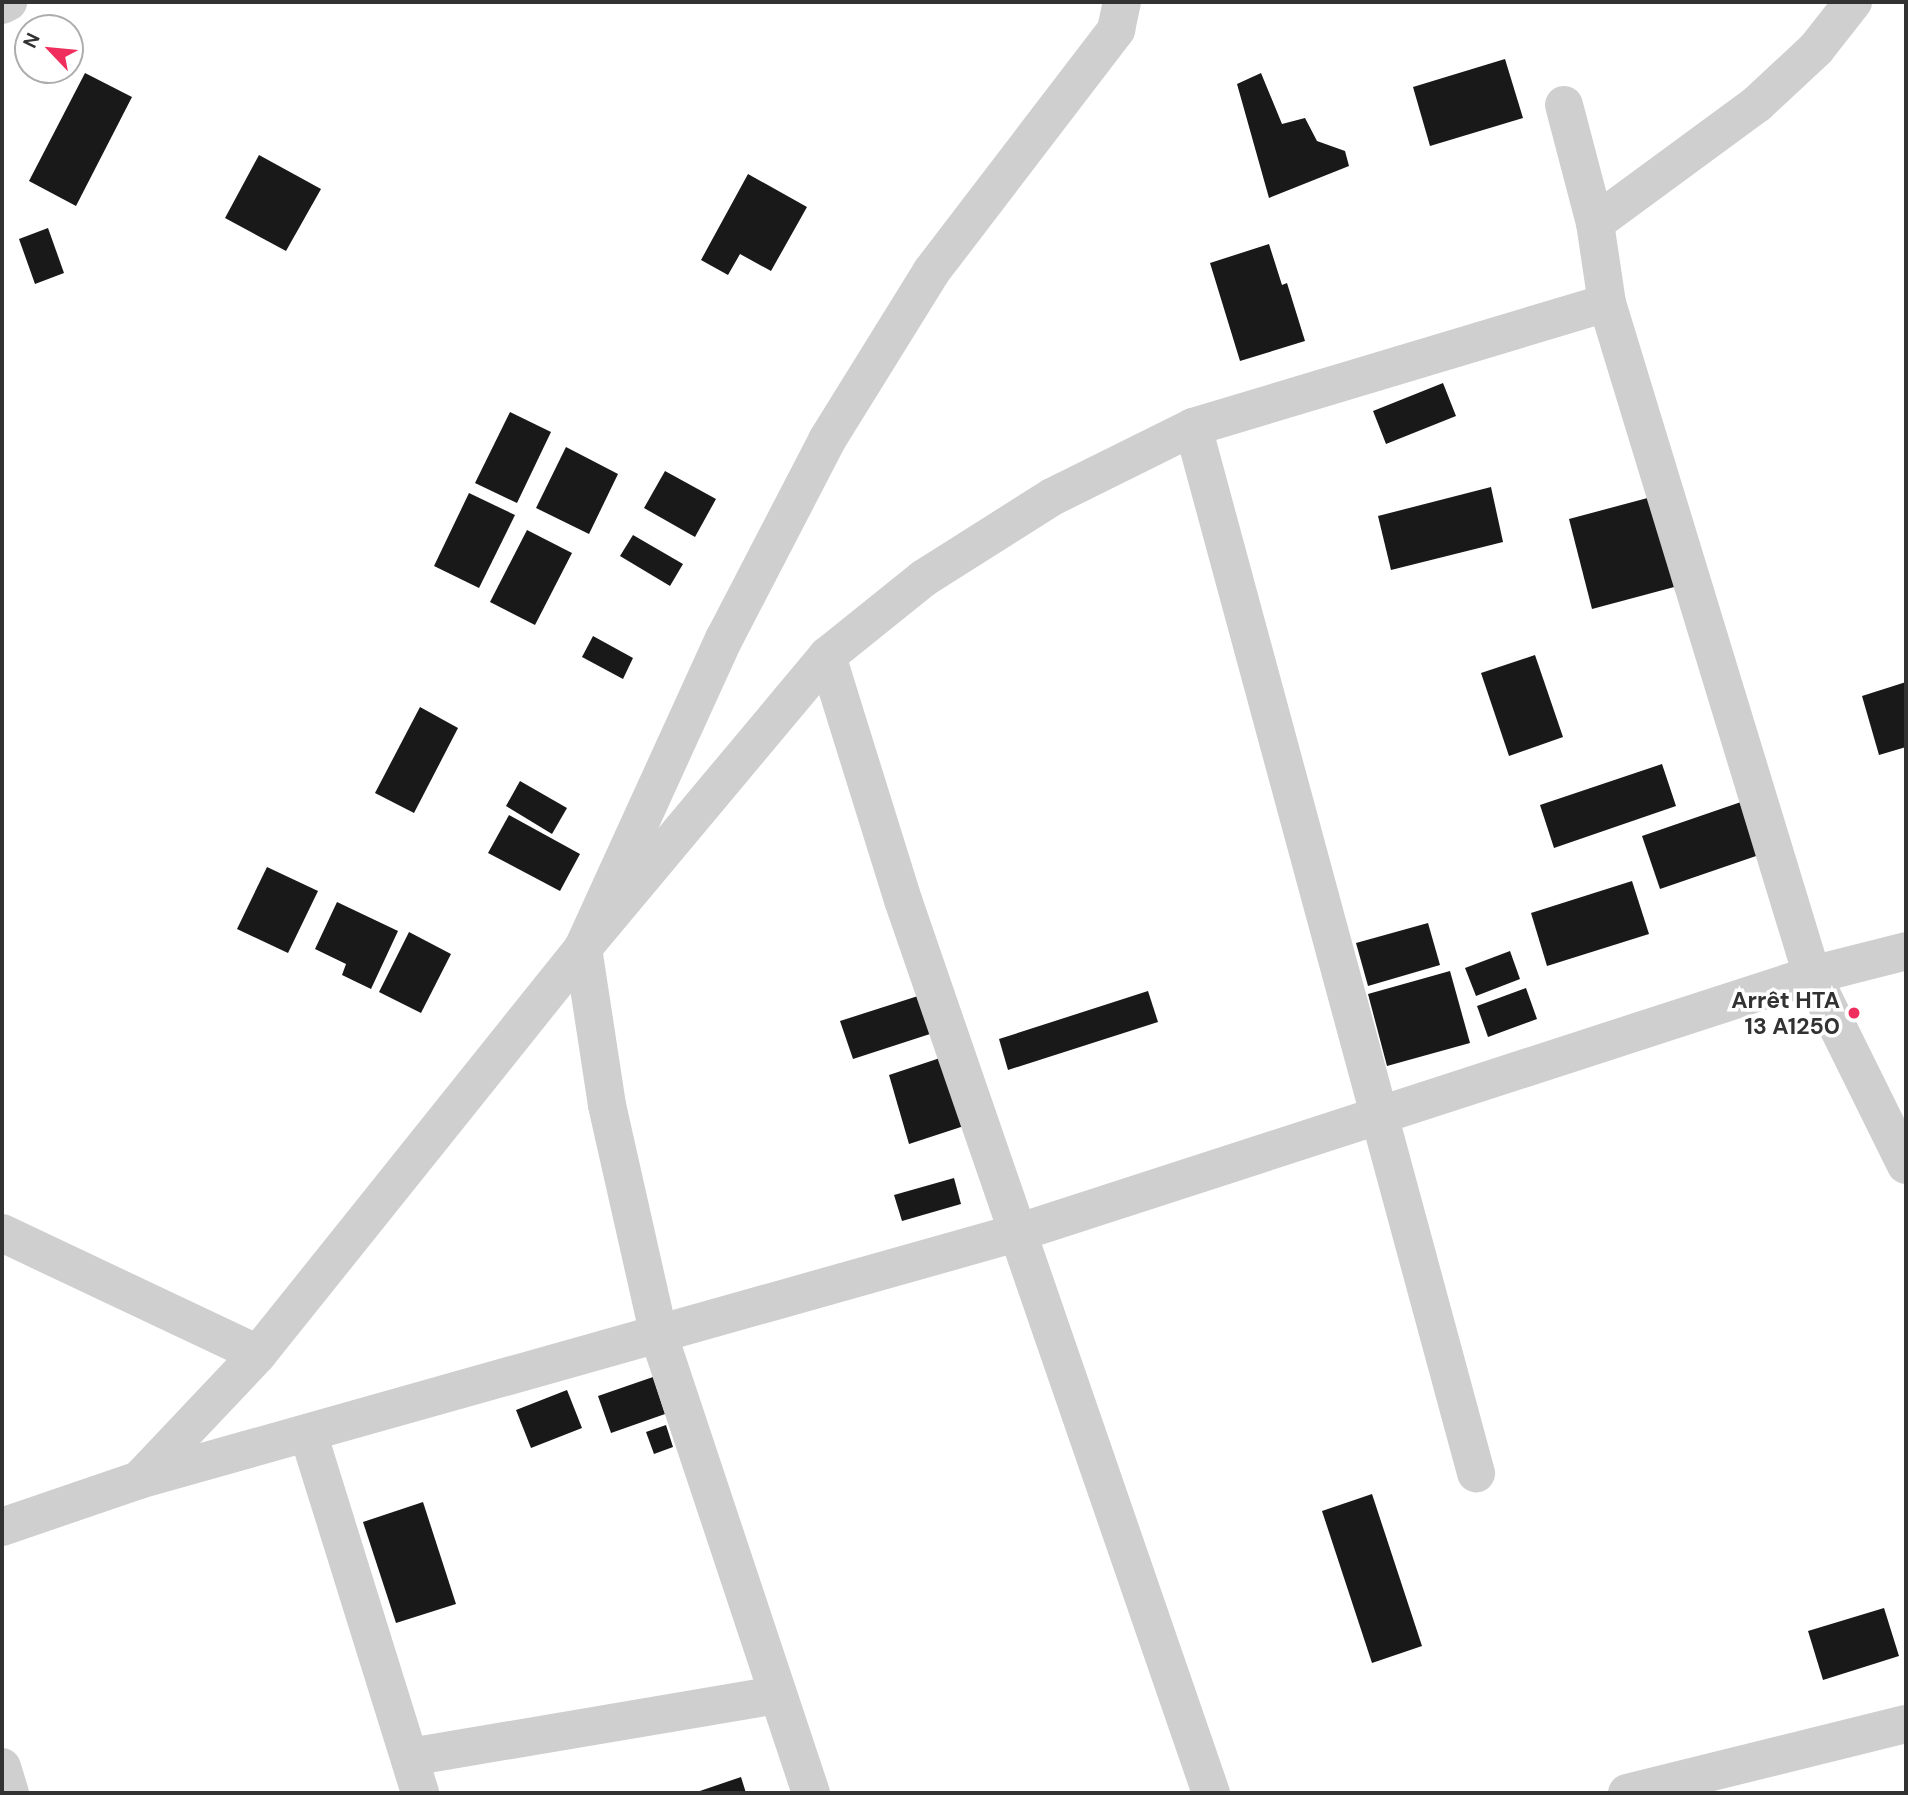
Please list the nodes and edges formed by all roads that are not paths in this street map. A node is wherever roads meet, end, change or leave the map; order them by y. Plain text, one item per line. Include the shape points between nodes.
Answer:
1 (8, 2) edge
2 (1122, 2) edge
3 (1853, 2) edge
4 (2, 5) edge
5 (1564, 104) dead end
6 (1595, 223) junction
7 (1606, 303) junction
8 (1193, 427) junction
9 (827, 656) junction
10 (583, 948) junction
11 (1906, 951) edge
12 (1812, 975) junction
13 (1378, 1115) junction
14 (1906, 1165) edge
15 (1020, 1232) junction
16 (2, 1233) edge
17 (659, 1336) junction
18 (258, 1354) junction
19 (308, 1433) junction
20 (1476, 1473) dead end
21 (139, 1480) junction
22 (2, 1527) edge
23 (778, 1695) junction
24 (1906, 1724) edge
25 (410, 1757) junction
26 (2, 1767) edge
27 (10, 1793) edge
28 (419, 1793) edge
29 (811, 1793) edge
30 (1211, 1793) edge
31 (1627, 1793) edge

1 - 4 street
2 - 10 street via 1116,30 931,272 827,440 724,639
3 - 6 street via 1816,48 1756,104
5 - 6 street
6 - 7 street
7 - 8 street
7 - 12 street
8 - 9 street via 1052,497 924,578
8 - 13 street
9 - 10 street
9 - 15 street via 903,900
10 - 17 street via 607,1105
10 - 18 street
11 - 12 street
12 - 13 street
12 - 14 street
13 - 15 street
13 - 20 street
15 - 17 street
15 - 30 street
16 - 18 street
17 - 19 street
17 - 23 street
18 - 21 street
19 - 21 street
19 - 25 street
21 - 22 street
23 - 25 street
23 - 29 street
24 - 31 street
25 - 28 street
26 - 27 street

